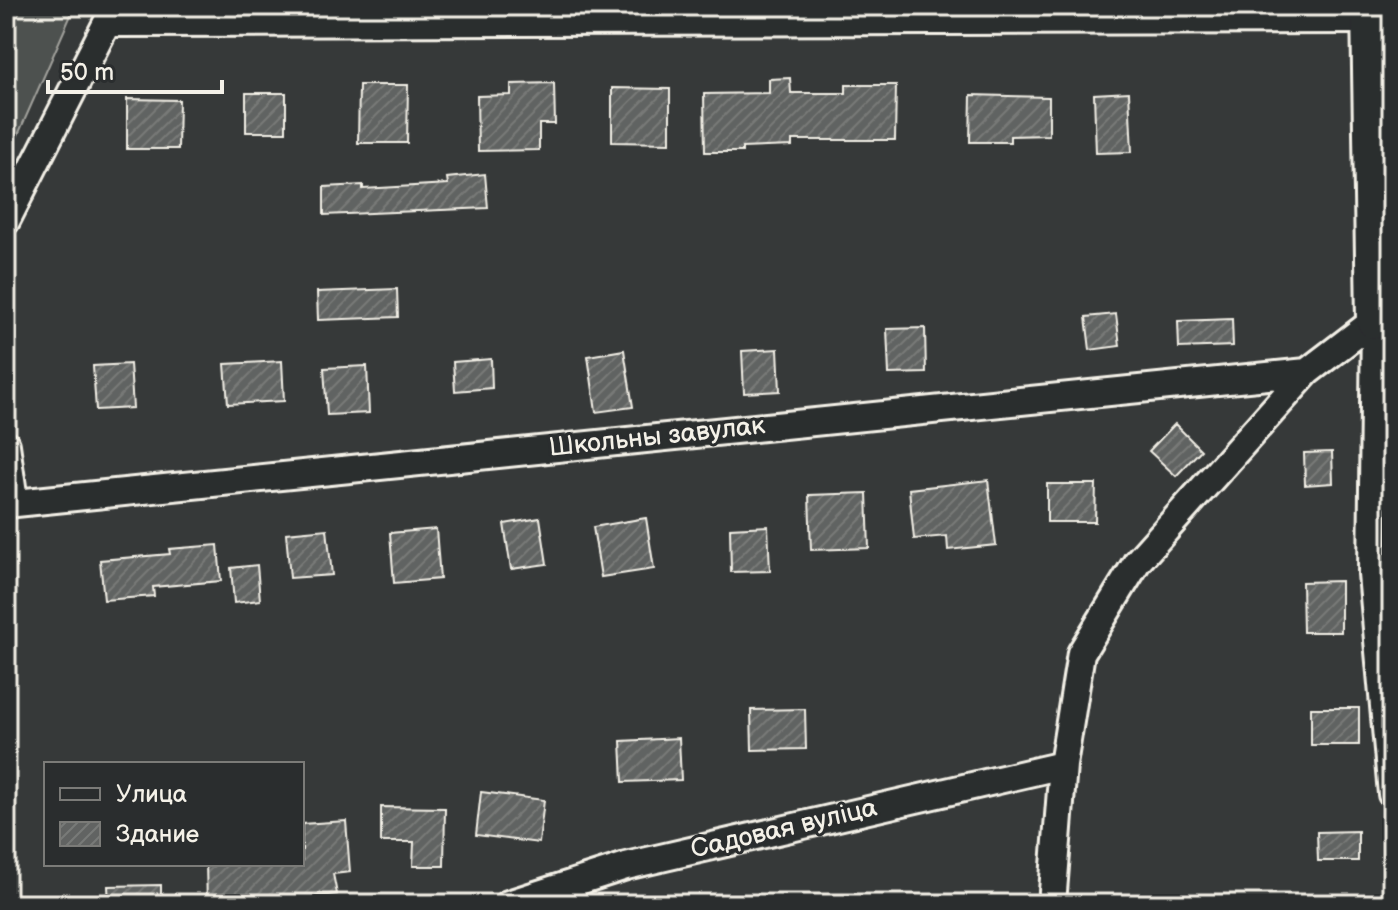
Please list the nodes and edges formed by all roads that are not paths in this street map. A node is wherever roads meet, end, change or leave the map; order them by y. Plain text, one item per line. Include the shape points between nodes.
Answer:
1 (1370, 13) edge
2 (111, 14) edge
3 (6, 221) edge
4 (1384, 319) edge
5 (1307, 372) junction
6 (6, 445) edge
7 (10, 503) edge
8 (1063, 765) junction
9 (1392, 794) edge
10 (508, 904) edge
11 (1052, 904) edge

1 - 2 street
1 - 4 street
2 - 3 street
4 - 5 street
4 - 9 street via 1372,574
5 - 7 street, Школьны завулак
5 - 8 street via 1137,562 1081,653
6 - 7 street
8 - 10 street, Садовая вуліца via 626,866
8 - 11 street

